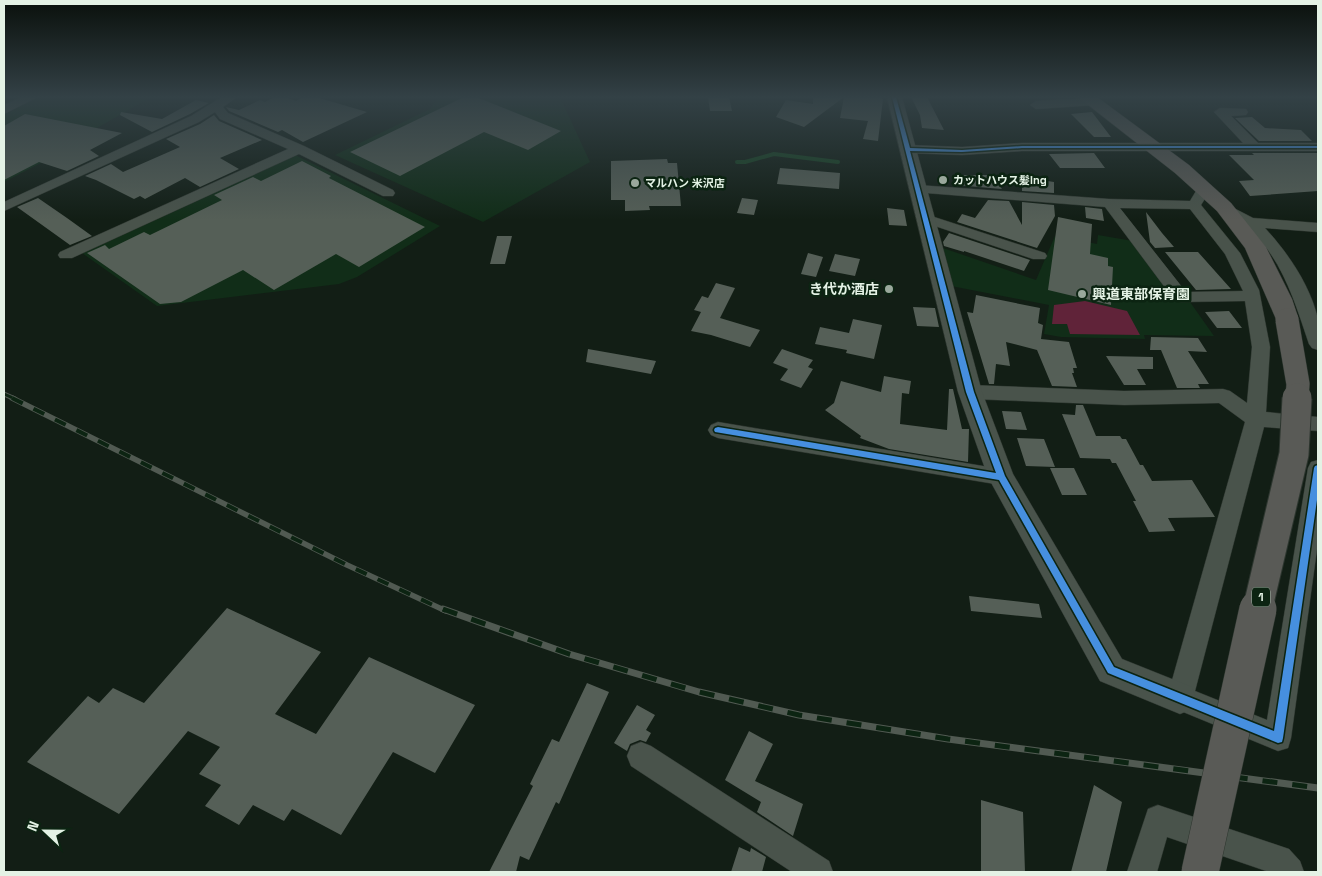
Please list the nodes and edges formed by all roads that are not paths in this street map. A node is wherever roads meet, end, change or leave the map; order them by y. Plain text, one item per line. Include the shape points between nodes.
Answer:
1 (151, 138) edge
2 (273, 138) edge
3 (905, 138) edge
4 (1139, 138) edge
5 (1245, 138) edge
6 (1150, 146) junction
7 (1253, 146) junction
8 (1318, 147) edge
9 (298, 149) junction
10 (908, 149) junction
11 (918, 189) junction
12 (388, 193) dead end
13 (1199, 197) junction
14 (1109, 203) junction
15 (4, 207) edge
16 (1224, 207) junction
17 (925, 218) junction
18 (1250, 222) junction
19 (1318, 227) edge
20 (66, 255) dead end
21 (1039, 256) dead end
22 (1252, 296) junction
23 (1318, 344) edge
24 (970, 392) junction
25 (1256, 419) junction
26 (1318, 424) edge
27 (718, 430) dead end
28 (1318, 468) edge
29 (1001, 477) junction
30 (1180, 698) junction
31 (641, 756) dead end
32 (1280, 868) edge
33 (818, 872) edge
34 (1142, 872) edge
35 (1200, 872) edge

1 - 15 street
2 - 9 street
3 - 10 street
4 - 6 main road, 1
5 - 7 street
6 - 7 street
6 - 10 street via 962,151
6 - 13 main road, 1 via 1182,169
7 - 8 street
9 - 12 street
9 - 20 street
10 - 11 street
11 - 14 street
11 - 17 street
13 - 14 street
13 - 16 main road, 1
13 - 22 street via 1232,253
14 - 22 street via 1181,297
16 - 18 street via 1240,213
16 - 35 main road, 1, bridge via 1255,247 1280,298 1298,384 1294,454
17 - 21 street
17 - 24 street
18 - 19 street
18 - 23 street via 1266,236 1288,267
22 - 25 street via 1261,347
24 - 25 street via 1124,398 1223,396
24 - 29 street
25 - 26 street
25 - 30 street
27 - 29 street
28 - 30 street via 1278,738
29 - 30 street via 1111,670
31 - 33 street
32 - 34 street via 1158,819

